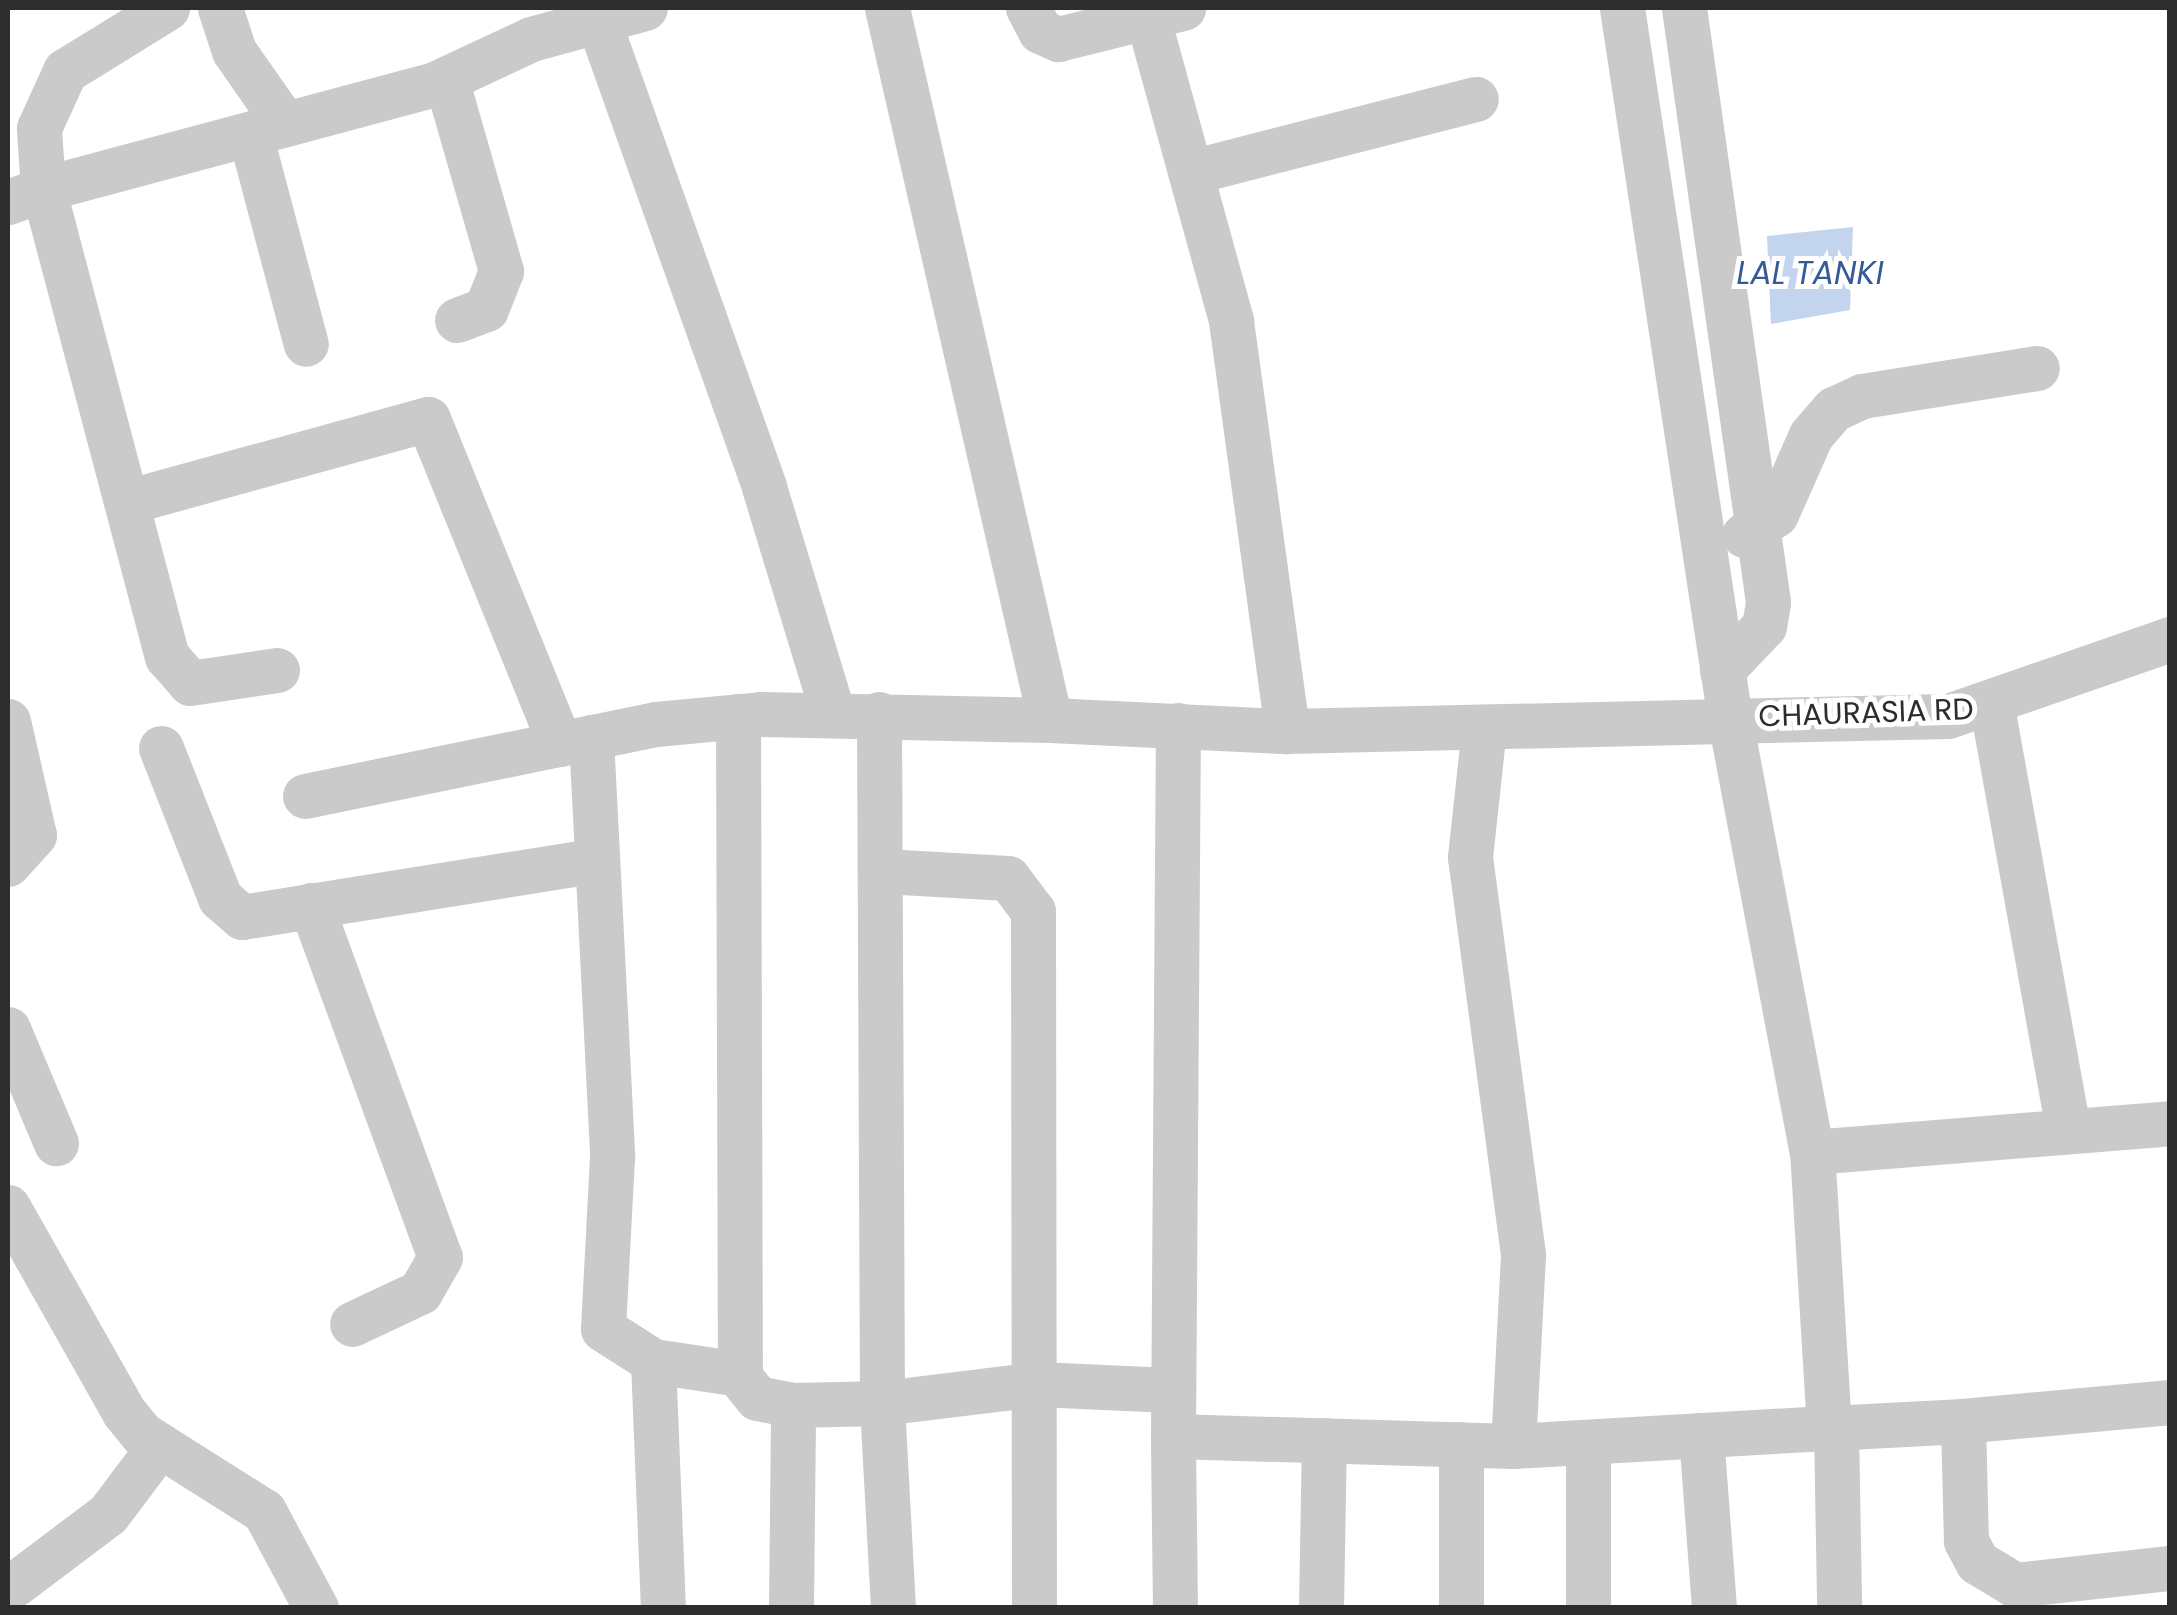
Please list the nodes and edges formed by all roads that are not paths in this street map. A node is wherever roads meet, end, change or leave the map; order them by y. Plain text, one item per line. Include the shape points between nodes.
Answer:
1 (166, 8) edge
2 (220, 8) edge
3 (644, 8) edge
4 (887, 8) edge
5 (1028, 8) edge
6 (1622, 8) edge
7 (1684, 8) edge
8 (1158, 10) edge
9 (598, 20) junction
10 (102, 22) edge
11 (516, 26) edge
12 (446, 79) junction
13 (1476, 100) dead end
14 (267, 129) junction
15 (1191, 172) junction
16 (25, 196) edge
17 (457, 320) dead end
18 (306, 344) dead end
19 (2036, 368) dead end
20 (130, 501) junction
21 (1759, 529) junction
22 (1703, 541) junction
23 (2170, 639) edge
24 (278, 670) dead end
25 (1722, 670) junction
26 (1992, 708) junction
27 (833, 714) junction
28 (879, 714) junction
29 (738, 716) junction
30 (1050, 720) junction
31 (1730, 720) junction
32 (8, 722) edge
33 (1178, 725) junction
34 (1484, 728) junction
35 (1287, 732) junction
36 (576, 741) junction
37 (160, 748) dead end
38 (305, 796) dead end
39 (596, 860) junction
40 (8, 864) edge
41 (883, 871) junction
42 (310, 905) junction
43 (8, 1029) edge
44 (2170, 1123) edge
45 (2068, 1131) junction
46 (56, 1143) dead end
47 (1812, 1152) junction
48 (8, 1207) edge
49 (352, 1324) dead end
50 (654, 1361) junction
51 (740, 1374) junction
52 (1037, 1384) junction
53 (1170, 1390) junction
54 (2170, 1402) edge
55 (882, 1403) junction
56 (794, 1404) junction
57 (1963, 1421) junction
58 (1832, 1428) junction
59 (1701, 1435) junction
60 (1173, 1436) junction
61 (1324, 1440) junction
62 (1588, 1442) junction
63 (1460, 1444) junction
64 (160, 1446) junction
65 (1513, 1446) junction
66 (2170, 1568) edge
67 (19, 1589) edge
68 (316, 1608) edge
69 (664, 1608) edge
70 (791, 1608) edge
71 (893, 1608) edge
72 (1034, 1608) edge
73 (1175, 1608) edge
74 (1321, 1608) edge
75 (1462, 1608) edge
76 (1588, 1608) edge
77 (1714, 1608) edge
78 (1839, 1608) edge

1 - 10 street
2 - 14 street
3 - 9 street
4 - 30 street
5 - 8 street via 1040,31 1058,40
6 - 22 street
7 - 21 street
8 - 15 street
9 - 11 street
9 - 27 street
10 - 16 street via 52,89
11 - 12 street
12 - 14 street
12 - 17 street via 501,270 486,309
13 - 15 street
14 - 16 street
14 - 18 street
15 - 35 street via 1244,388
16 - 20 street via 83,324 100,424
19 - 21 street via 1862,396 1834,409
20 - 24 street via 178,676 190,683
20 - 36 street via 428,420
21 - 22 street
21 - 25 street via 1764,626
22 - 25 street
23 - 26 street, CHAURASIA RD
25 - 31 street
26 - 31 street, CHAURASIA RD
26 - 45 street
27 - 28 street, CHAURASIA RD
27 - 29 street, CHAURASIA RD
28 - 30 street, CHAURASIA RD
28 - 41 street
29 - 36 street, CHAURASIA RD
29 - 51 street
30 - 33 street, CHAURASIA RD
31 - 34 street, CHAURASIA RD
31 - 47 street
32 - 40 street via 34,834
33 - 35 street, CHAURASIA RD
33 - 53 street
34 - 35 street, CHAURASIA RD
34 - 65 street via 1470,856 1522,1254
36 - 38 street, CHAURASIA RD
36 - 39 street
37 - 42 street via 220,898 242,917
39 - 42 street
39 - 50 street via 612,1157 602,1318 608,1338
41 - 52 street via 1008,878 1029,896
41 - 55 street
42 - 49 street via 440,1256 420,1292
43 - 46 street
44 - 45 street
45 - 47 street
47 - 58 street
48 - 64 street via 124,1412
50 - 51 street
50 - 69 street
51 - 56 street via 756,1398
52 - 53 street
52 - 55 street
52 - 72 street
53 - 60 street
54 - 57 street
55 - 56 street
55 - 71 street
56 - 70 street
57 - 58 street
57 - 66 street via 1966,1541 1977,1562 2015,1585
58 - 59 street
58 - 78 street
59 - 62 street
59 - 77 street
60 - 61 street
60 - 73 street
61 - 63 street
61 - 74 street
62 - 65 street
62 - 76 street
63 - 65 street
63 - 75 street
64 - 67 street via 108,1514
64 - 68 street via 264,1511

